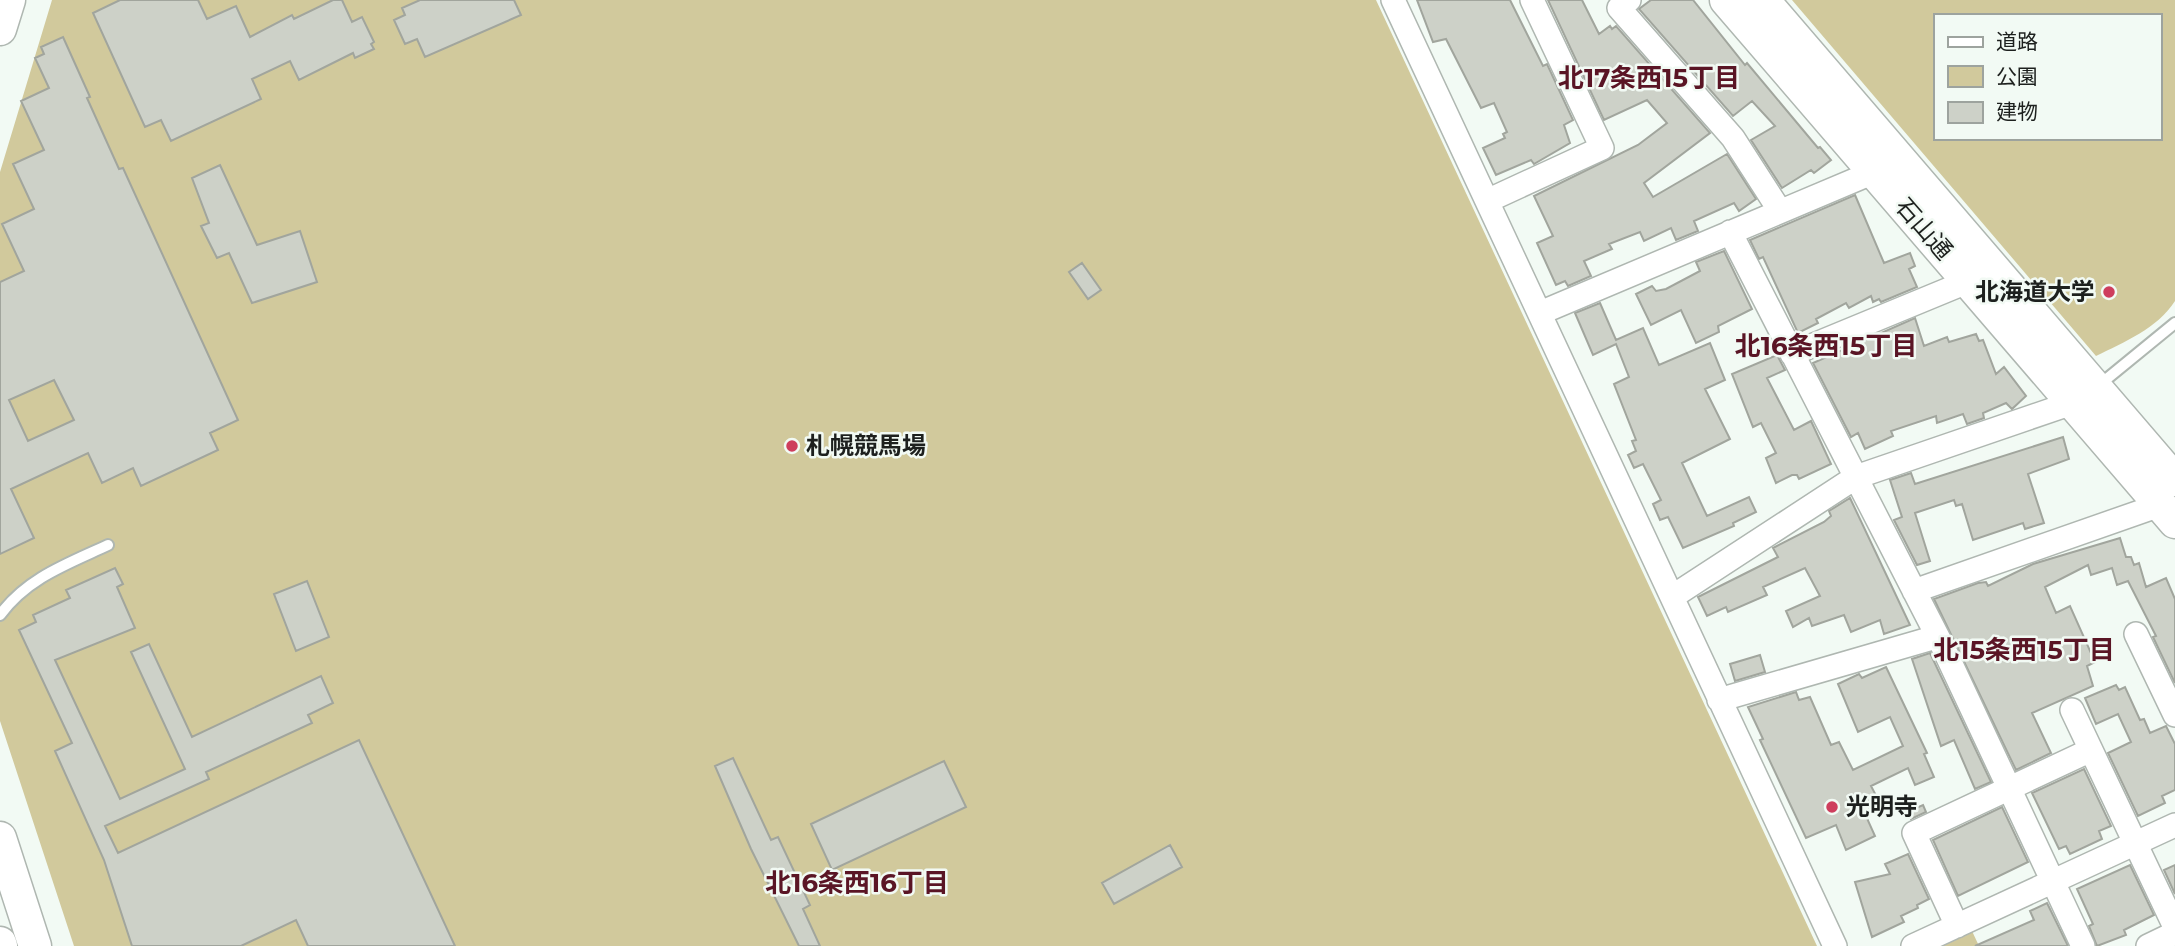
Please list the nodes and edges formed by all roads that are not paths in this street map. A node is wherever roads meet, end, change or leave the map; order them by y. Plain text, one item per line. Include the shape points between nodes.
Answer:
1 (9, 0) edge
2 (1394, 0) edge
3 (1532, 0) edge
4 (1629, 0) edge
5 (1726, 0) edge
6 (1763, 0) edge
7 (0, 29) edge
8 (1874, 172) junction
9 (1488, 201) junction
10 (1780, 211) junction
11 (1730, 232) junction
12 (1969, 281) junction
13 (1540, 313) junction
14 (2175, 323) edge
15 (1792, 354) junction
16 (2084, 395) junction
17 (1856, 477) junction
18 (2170, 502) edge
19 (108, 545) dead end
20 (1914, 591) junction
21 (1672, 597) junction
22 (0, 615) edge
23 (2136, 634) dead end
24 (1936, 637) junction
25 (1720, 700) junction
26 (2072, 710) dead end
27 (2175, 715) edge
28 (2091, 750) junction
29 (2011, 787) junction
30 (2175, 825) edge
31 (0, 838) edge
32 (2137, 842) junction
33 (2053, 881) junction
34 (1957, 926) junction
35 (2175, 927) edge
36 (2175, 933) edge
37 (35, 946) edge
38 (1835, 946) edge
39 (1913, 946) edge
40 (2083, 946) edge
41 (2148, 946) edge

1 - 7 main road
2 - 9 street
3 - 9 street via 1602,148
4 - 10 street via 1619,8 1733,138
5 - 8 main road, 石山通
6 - 16 main road, 石山通
8 - 10 street
8 - 12 main road, 石山通
9 - 13 street
10 - 11 street
11 - 13 street
11 - 15 street
12 - 15 street
12 - 16 main road, 石山通
13 - 21 street
14 - 16 lane
15 - 17 street
16 - 17 street
16 - 18 main road, 石山通
17 - 20 street
17 - 21 street
18 - 20 street
19 - 22 lane via 40,577 17,594
20 - 24 street
21 - 25 street
23 - 27 street
24 - 25 street
24 - 29 street
25 - 38 street
26 - 28 street
28 - 29 street
28 - 32 street
29 - 33 street
29 - 34 street via 1914,833
30 - 32 street
31 - 37 main road
32 - 33 street
32 - 35 street
33 - 34 street
33 - 40 street
34 - 39 street
36 - 41 street

